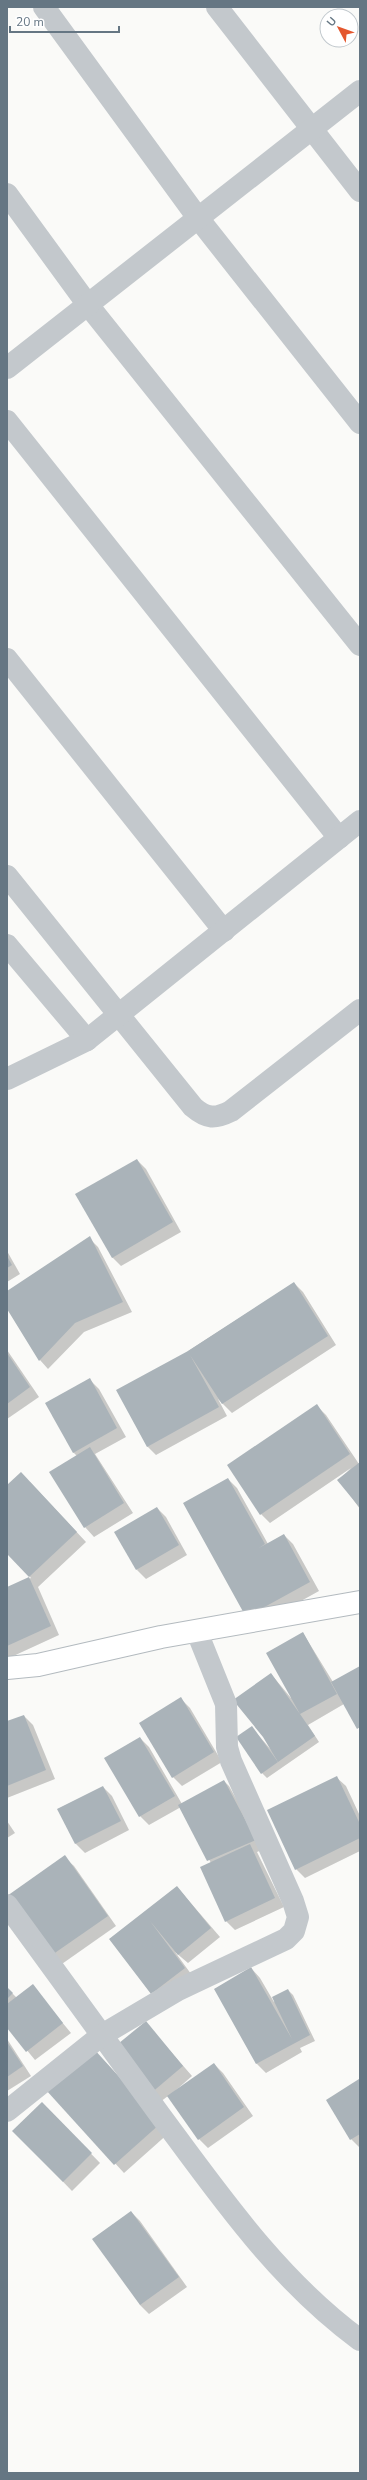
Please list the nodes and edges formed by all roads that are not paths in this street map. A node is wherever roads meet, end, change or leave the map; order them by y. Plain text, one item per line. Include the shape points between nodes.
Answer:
1 (44, 7) edge
2 (217, 7) edge
3 (360, 91) edge
4 (312, 129) junction
5 (360, 191) edge
6 (7, 194) edge
7 (198, 218) junction
8 (88, 305) junction
9 (7, 368) edge
10 (7, 421) edge
11 (360, 423) edge
12 (360, 645) edge
13 (7, 659) edge
14 (360, 821) edge
15 (339, 838) junction
16 (7, 876) edge
17 (224, 931) junction
18 (7, 945) edge
19 (359, 1012) edge
20 (118, 1015) junction
21 (87, 1040) junction
22 (7, 1080) edge
23 (360, 1602) edge
24 (197, 1632) junction
25 (7, 1668) edge
26 (7, 1905) edge
27 (102, 2035) junction
28 (7, 2112) edge
29 (360, 2340) edge

1 - 7 street
2 - 4 street
3 - 4 street
4 - 5 street
4 - 7 street
6 - 8 street
7 - 8 street
7 - 11 street
8 - 9 street
8 - 12 street
10 - 15 street
13 - 17 street
14 - 15 street
15 - 17 street
16 - 20 street
17 - 20 street
18 - 21 street
19 - 20 street via 231,1111 210,1118 193,1107
20 - 21 street
21 - 22 street
23 - 24 street
24 - 25 street via 161,1637 38,1665
24 - 27 street via 226,1704 227,1747 231,1761 283,1876 298,1917 294,1931 286,1939 178,1990
26 - 27 street
27 - 28 street
27 - 29 street via 233,2214 306,2296

